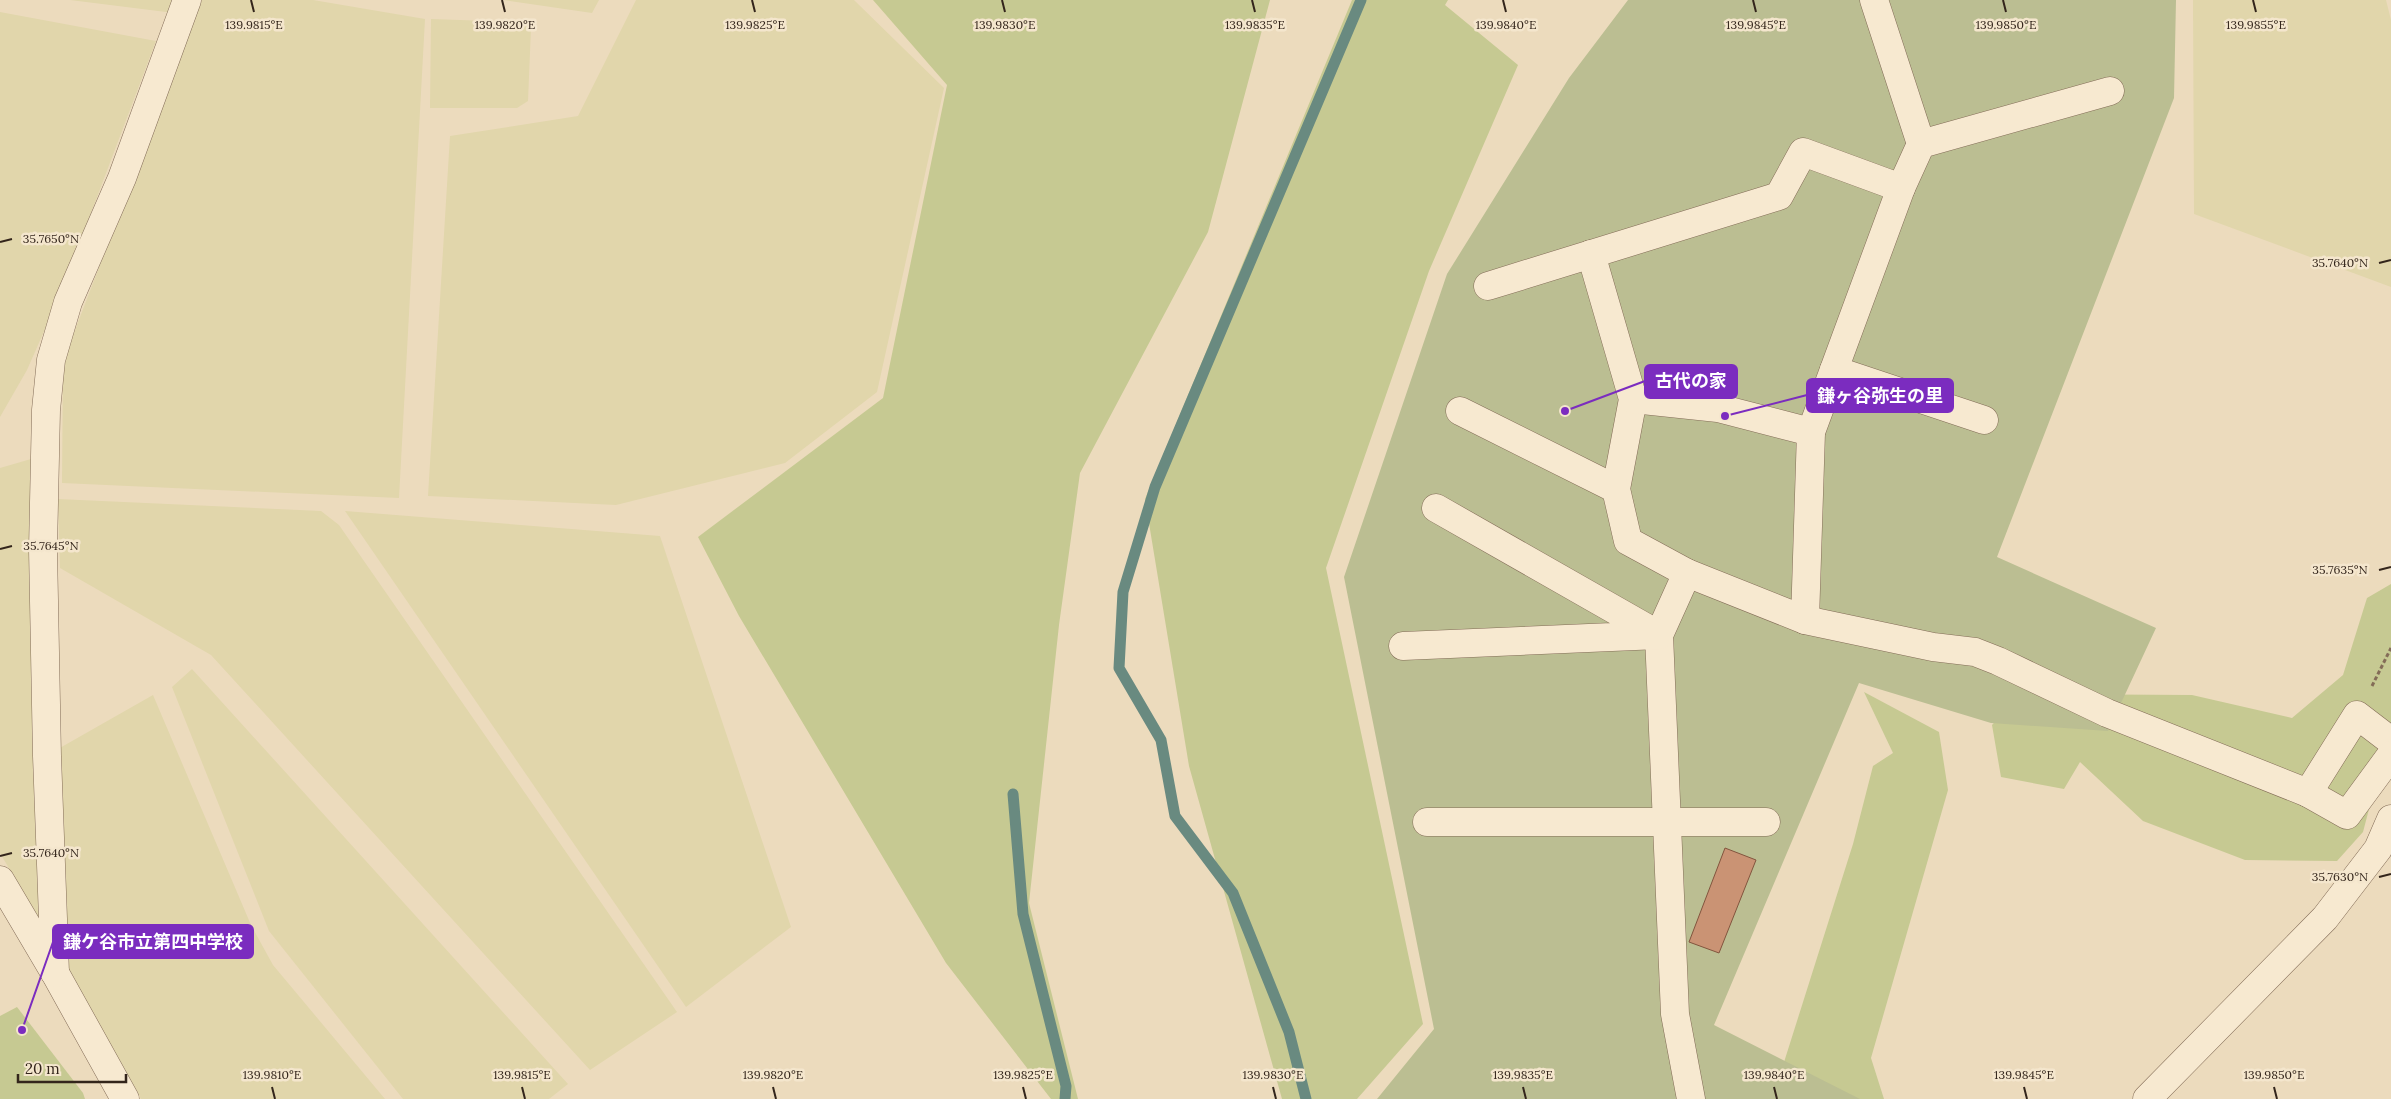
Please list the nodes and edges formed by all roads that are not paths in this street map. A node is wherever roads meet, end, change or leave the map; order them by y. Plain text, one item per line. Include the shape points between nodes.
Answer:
1 (188, 0) edge
2 (1874, 0) edge
3 (2110, 91) dead end
4 (1921, 144) junction
5 (1902, 188) junction
6 (1591, 254) junction
7 (1488, 286) dead end
8 (1834, 370) junction
9 (1633, 399) junction
10 (1460, 411) dead end
11 (1984, 420) dead end
12 (1811, 432) junction
13 (1616, 489) junction
14 (1436, 508) dead end
15 (1687, 573) junction
16 (1805, 620) junction
17 (1658, 635) junction
18 (1404, 646) dead end
19 (2391, 741) edge
20 (2391, 755) edge
21 (2308, 793) junction
22 (2391, 820) edge
23 (1666, 821) junction
24 (1427, 822) dead end
25 (1766, 822) dead end
26 (0, 880) edge
27 (56, 973) junction
28 (125, 1099) edge
29 (1691, 1099) edge
30 (2147, 1099) edge

1 - 27 street via 122,178 68,302 51,360 46,410 43,549
2 - 4 street
3 - 4 street
4 - 5 street
5 - 6 street via 1803,152 1779,196
5 - 8 street
6 - 7 street
6 - 9 street
8 - 11 street
8 - 12 street
9 - 12 street via 1718,408
9 - 13 street
10 - 13 street
12 - 16 street
13 - 15 street via 1628,541
14 - 17 street
15 - 16 street
15 - 17 street
16 - 21 street via 1933,647 1975,652 2107,713
17 - 18 street
17 - 23 street
19 - 21 street via 2357,715
20 - 21 street via 2347,815
22 - 30 street via 2378,849 2325,918
23 - 24 street
23 - 25 street
23 - 29 street via 1675,1014
26 - 27 street
27 - 28 street

